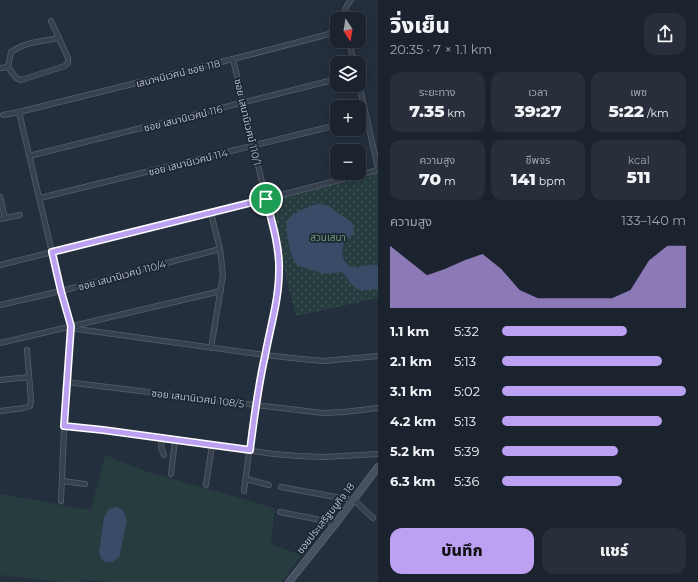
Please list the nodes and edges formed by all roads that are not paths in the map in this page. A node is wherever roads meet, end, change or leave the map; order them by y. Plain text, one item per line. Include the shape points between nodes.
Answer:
1 (351, 0) edge
2 (344, 12) edge
3 (51, 21) dead end
4 (330, 34) edge
5 (59, 38) junction
6 (233, 60) junction
7 (8, 67) junction
8 (0, 68) edge
9 (330, 81) edge
10 (244, 103) junction
11 (19, 112) junction
12 (3, 115) dead end
13 (366, 118) edge
14 (330, 127) edge
15 (254, 146) junction
16 (29, 156) junction
17 (378, 169) edge
18 (0, 197) edge
19 (40, 198) junction
20 (266, 199) junction
21 (211, 212) junction
22 (20, 215) dead end
23 (2, 218) edge
24 (220, 249) junction
25 (52, 252) junction
26 (0, 265) edge
27 (61, 291) junction
28 (221, 291) junction
29 (0, 305) edge
30 (71, 326) junction
31 (0, 343) edge
32 (211, 348) junction
33 (27, 350) dead end
34 (265, 355) junction
35 (378, 356) edge
36 (29, 377) junction
37 (0, 380) edge
38 (66, 382) junction
39 (255, 405) junction
40 (378, 408) edge
41 (0, 411) edge
42 (64, 426) junction
43 (162, 438) junction
44 (175, 440) junction
45 (212, 445) junction
46 (250, 450) junction
47 (164, 454) dead end
48 (378, 454) edge
49 (378, 467) edge
50 (171, 474) dead end
51 (246, 479) junction
52 (62, 481) junction
53 (85, 484) dead end
54 (206, 485) dead end
55 (269, 485) dead end
56 (282, 487) dead end
57 (244, 491) dead end
58 (352, 500) junction
59 (60, 501) dead end
60 (280, 512) dead end
61 (373, 518) dead end
62 (336, 523) junction
63 (289, 582) edge

1 - 2 street
3 - 5 street
4 - 6 street, เสนาฯนิเวศน์ ซอย 118
5 - 7 street via 15,49 11,52
5 - 7 street via 68,58 65,66 21,80 16,78
6 - 10 street, ซอย เสนานิเวศน์ 110/1
6 - 11 street, เสนาฯนิเวศน์ ซอย 118
7 - 8 street
9 - 10 street, ซอย เสนานิเวศน์ 116
10 - 15 street, ซอย เสนานิเวศน์ 110/1
10 - 16 street, ซอย เสนานิเวศน์ 116
11 - 12 street, เสนาฯนิเวศน์ ซอย 118
11 - 16 street
13 - 17 street
14 - 15 street, ซอย เสนานิเวศน์ 114
15 - 19 street, ซอย เสนานิเวศน์ 114
15 - 20 street, ซอย เสนานิเวศน์ 110/1
16 - 19 street
17 - 20 street
18 - 23 street
19 - 25 street
20 - 21 street
20 - 34 street, ซอย เสนานิเวศน์ 110/1 via 274,230 279,270 275,309
21 - 24 street
21 - 25 street
22 - 23 street
24 - 27 street, ซอย เสนานิเวศน์ 110/4
24 - 28 street via 223,275
25 - 26 street
25 - 27 street
27 - 29 street, ซอย เสนานิเวศน์ 110/4
27 - 30 street
28 - 30 street
28 - 32 street
30 - 31 street
30 - 32 street
30 - 38 street
32 - 34 street
33 - 36 street
34 - 35 street via 324,361
34 - 39 street, ซอย เสนานิเวศน์ 110/1
36 - 37 street
36 - 41 street via 30,406
38 - 39 street, ซอย เสนานิเวศน์ 108/5
38 - 42 street
39 - 40 street, ซอย เสนานิเวศน์ 108/5 via 323,413
39 - 46 street, ซอย เสนานิเวศน์ 110/1
42 - 43 street
42 - 52 street
43 - 44 street
43 - 47 street via 161,447
44 - 45 street
44 - 50 street
45 - 46 street
45 - 54 street
46 - 48 street via 310,457
46 - 51 street, ซอย เสนานิเวศน์ 110/1
49 - 58 street, ซอยประเสริฐมนูกิจ 18
51 - 55 street
51 - 57 street, ซอย เสนานิเวศน์ 110/1
52 - 53 street
52 - 59 street
56 - 58 street
58 - 61 street
58 - 62 street, ซอยประเสริฐมนูกิจ 18
60 - 62 street
62 - 63 street, ซอยประเสริฐมนูกิจ 18

